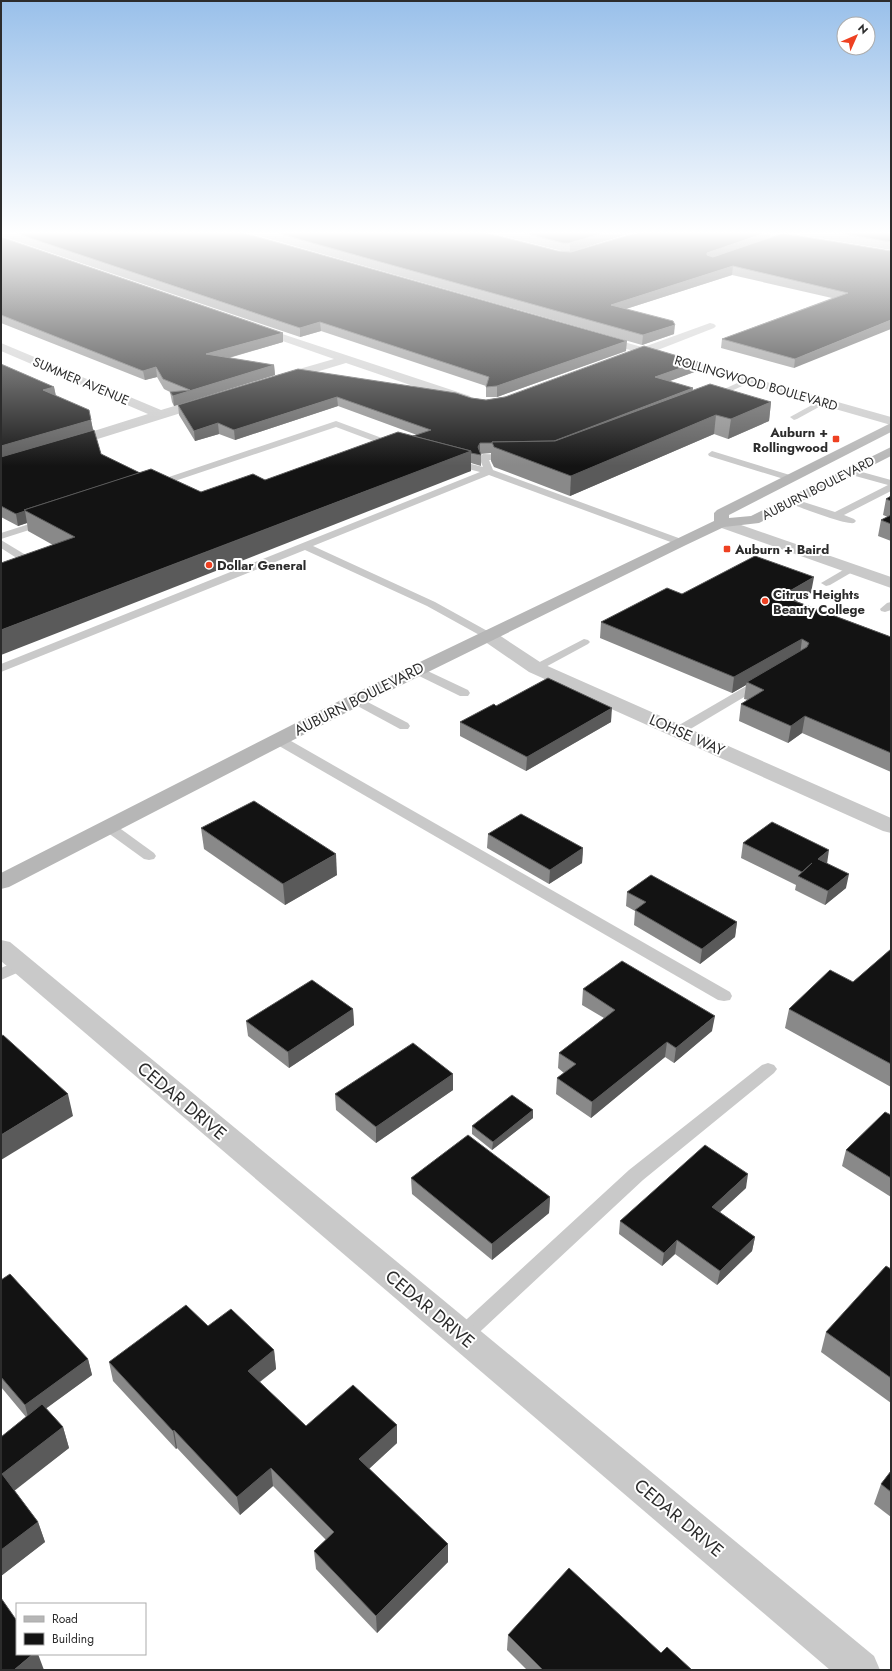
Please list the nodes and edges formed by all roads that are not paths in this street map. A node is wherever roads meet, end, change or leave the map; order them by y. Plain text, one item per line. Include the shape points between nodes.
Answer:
1 (248, 325) edge
2 (710, 326) dead end
3 (592, 336) edge
4 (1, 347) edge
5 (644, 351) junction
6 (345, 359) junction
7 (615, 362) edge
8 (749, 381) junction
9 (264, 384) edge
10 (220, 397) edge
11 (703, 400) edge
12 (824, 402) junction
13 (476, 403) edge
14 (161, 415) junction
15 (794, 417) dead end
16 (891, 421) edge
17 (891, 427) edge
18 (54, 448) edge
19 (406, 450) edge
20 (891, 451) edge
21 (712, 454) dead end
22 (521, 457) edge
23 (444, 460) edge
24 (489, 472) junction
25 (851, 472) junction
26 (790, 478) junction
27 (891, 483) edge
28 (891, 487) edge
29 (142, 489) edge
30 (791, 501) junction
31 (835, 516) junction
32 (53, 519) edge
33 (851, 521) dead end
34 (721, 523) junction
35 (1, 536) edge
36 (680, 542) junction
37 (1, 543) edge
38 (305, 546) junction
39 (30, 562) edge
40 (850, 569) junction
41 (826, 583) dead end
42 (891, 583) edge
43 (487, 635) junction
44 (584, 642) dead end
45 (1, 668) edge
46 (536, 668) junction
47 (417, 670) junction
48 (772, 675) edge
49 (464, 694) dead end
50 (356, 700) junction
51 (404, 726) dead end
52 (678, 731) junction
53 (279, 740) junction
54 (891, 826) edge
55 (108, 827) junction
56 (149, 856) dead end
57 (1, 882) edge
58 (7, 963) edge
59 (724, 996) dead end
60 (768, 1070) dead end
61 (462, 1336) junction
62 (860, 1670) edge

1 - 6 street
2 - 5 street
3 - 5 street, ROLLINGWOOD BOULEVARD
4 - 14 street, SUMMER AVENUE
5 - 7 street
5 - 8 street, ROLLINGWOOD BOULEVARD
6 - 9 street
6 - 13 street
8 - 11 lane
8 - 12 street, ROLLINGWOOD BOULEVARD
10 - 14 street
12 - 15 lane
12 - 16 street, ROLLINGWOOD BOULEVARD
14 - 18 street
17 - 26 main road, AUBURN BOULEVARD
19 - 29 lane via 336,424
20 - 25 main road, AUBURN BOULEVARD
21 - 26 lane
22 - 24 lane via 483,457
23 - 24 lane
24 - 36 lane
24 - 38 lane
25 - 27 lane
25 - 30 main road, AUBURN BOULEVARD
26 - 34 main road, AUBURN BOULEVARD via 722,513
28 - 31 lane
30 - 31 lane
30 - 34 main road, AUBURN BOULEVARD via 754,520
31 - 33 lane
32 - 35 lane
34 - 36 main road, AUBURN BOULEVARD
34 - 40 street
36 - 43 main road, AUBURN BOULEVARD
37 - 39 lane
38 - 43 lane via 431,604
38 - 45 lane
40 - 41 lane
40 - 42 street
43 - 46 street, LOHSE WAY
43 - 47 main road, AUBURN BOULEVARD
44 - 46 lane
46 - 52 street, LOHSE WAY
47 - 49 lane
47 - 50 main road, AUBURN BOULEVARD
48 - 52 lane
50 - 51 lane
50 - 53 main road, AUBURN BOULEVARD
52 - 54 street, LOHSE WAY
53 - 55 main road, AUBURN BOULEVARD
53 - 59 lane
55 - 56 lane
55 - 57 main road, AUBURN BOULEVARD
58 - 61 street, CEDAR DRIVE
60 - 61 lane via 636,1175
61 - 62 street, CEDAR DRIVE

